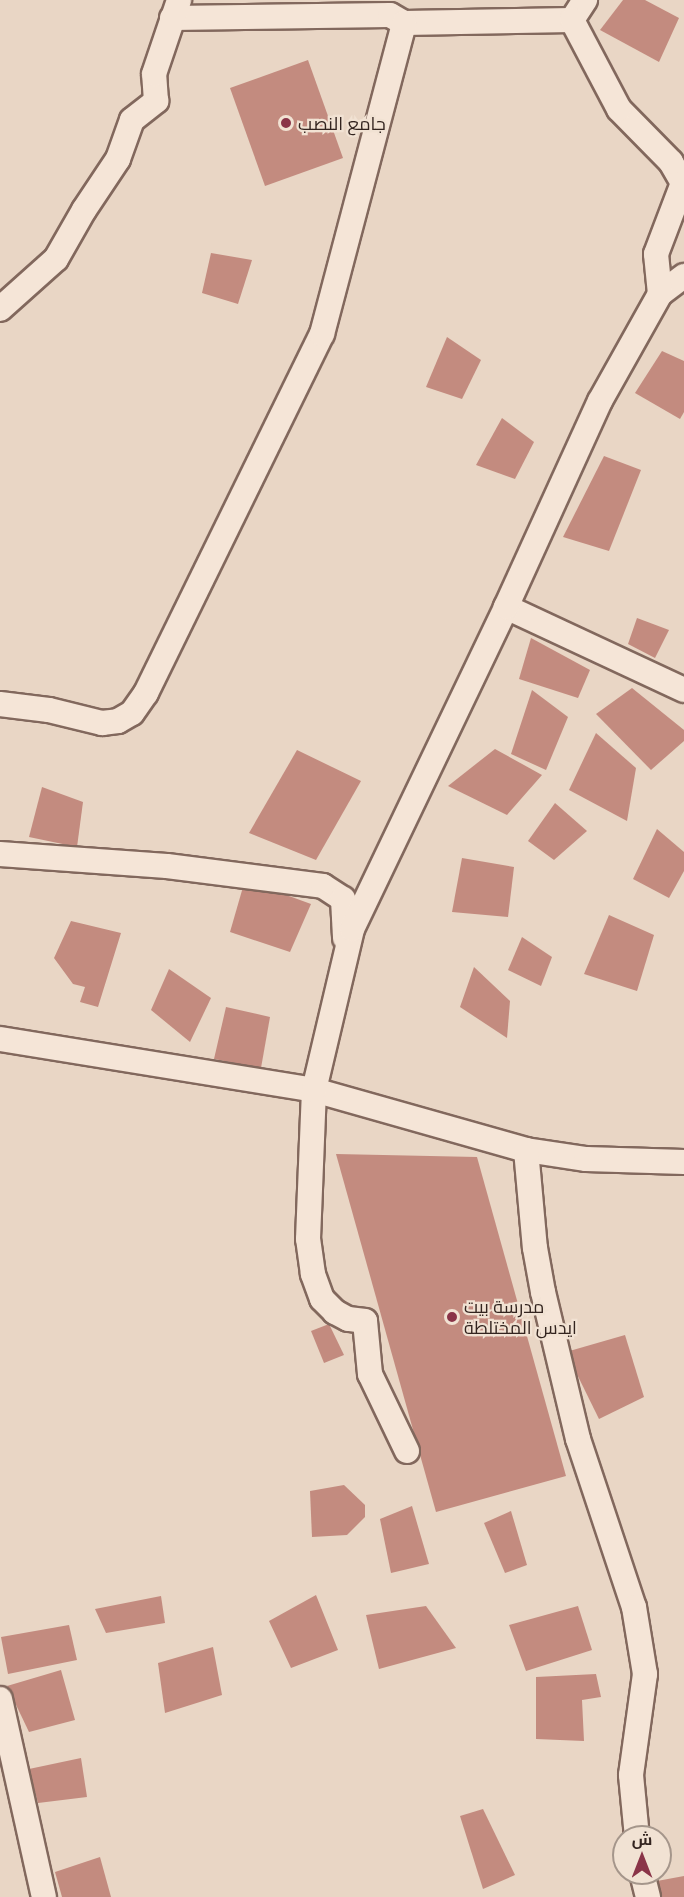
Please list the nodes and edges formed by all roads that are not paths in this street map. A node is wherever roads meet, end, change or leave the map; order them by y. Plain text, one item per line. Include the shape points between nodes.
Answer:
1 (176, 9) edge
2 (579, 10) edge
3 (398, 13) edge
4 (684, 276) edge
5 (660, 294) junction
6 (0, 309) edge
7 (506, 607) junction
8 (684, 690) edge
9 (0, 704) edge
10 (0, 854) edge
11 (352, 929) junction
12 (0, 1039) edge
13 (314, 1090) junction
14 (526, 1150) junction
15 (684, 1162) edge
16 (407, 1451) dead end
17 (0, 1699) edge
18 (12, 1798) edge
19 (636, 1825) edge
20 (44, 1897) edge

1 - 3 street
1 - 6 street via 154,74 156,101 132,120 118,159 56,259
2 - 3 street
2 - 5 street via 619,109 671,162 683,183 656,254
3 - 9 street via 322,334 146,693 132,713 118,721 102,723 49,710
4 - 5 street
5 - 7 street via 600,401
7 - 8 street
7 - 11 street
10 - 11 street via 167,866 324,886 343,899 344,939
11 - 13 street
12 - 13 street
13 - 14 street
13 - 16 street via 308,1239 313,1274 322,1299 336,1312 365,1321 370,1374
14 - 15 street via 586,1159
14 - 19 street via 543,1292 578,1439 636,1618 645,1674 631,1775
17 - 18 street
18 - 20 street

